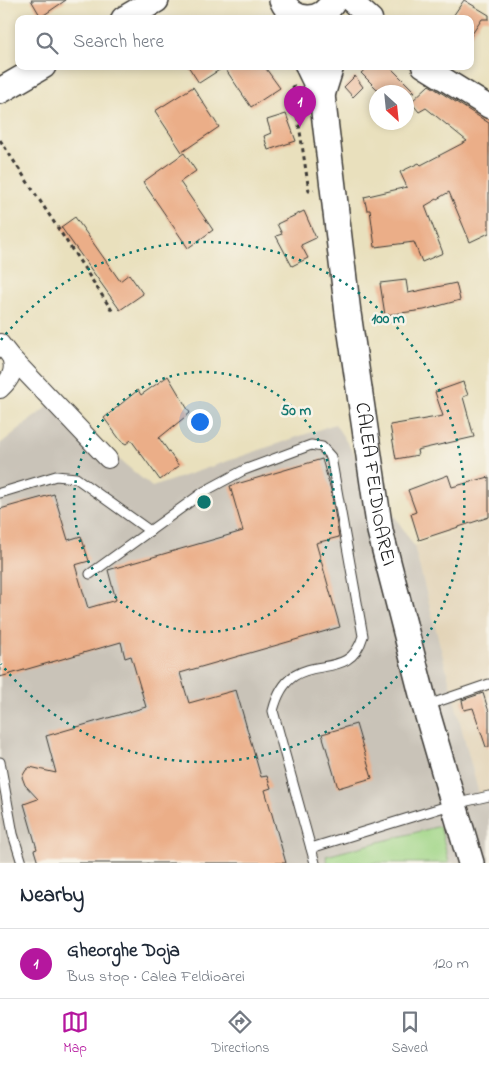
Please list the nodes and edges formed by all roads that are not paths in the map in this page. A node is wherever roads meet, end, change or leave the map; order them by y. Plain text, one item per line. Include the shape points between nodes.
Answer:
1 (156, 0) edge
2 (350, 0) edge
3 (131, 15) edge
4 (367, 15) edge
5 (36, 70) edge
6 (429, 70) edge
7 (322, 75) edge
8 (0, 91) edge
9 (489, 107) edge
10 (0, 343) edge
11 (11, 358) junction
12 (0, 389) edge
13 (108, 459) dead end
14 (0, 493) edge
15 (150, 530) junction
16 (90, 574) dead end
17 (489, 684) edge
18 (424, 706) junction
19 (0, 762) edge
20 (489, 796) edge
21 (454, 804) junction
22 (311, 848) junction
23 (22, 863) edge
24 (315, 863) edge
25 (471, 863) edge

1 - 3 main road
2 - 4 street
5 - 8 main road
6 - 9 street
7 - 18 main road, CALEA FELDIOAREI via 372,488
10 - 11 street
11 - 12 street via 13,371
11 - 13 street
14 - 15 lane via 56,476 76,478
15 - 16 lane
15 - 22 lane via 244,470 311,445 322,447 330,457 364,636 351,659 292,675 277,693 273,711
17 - 18 lane
18 - 21 main road, CALEA FELDIOAREI
19 - 23 lane via 13,834
20 - 21 lane
21 - 22 lane
21 - 25 main road, CALEA FELDIOAREI
22 - 24 lane

